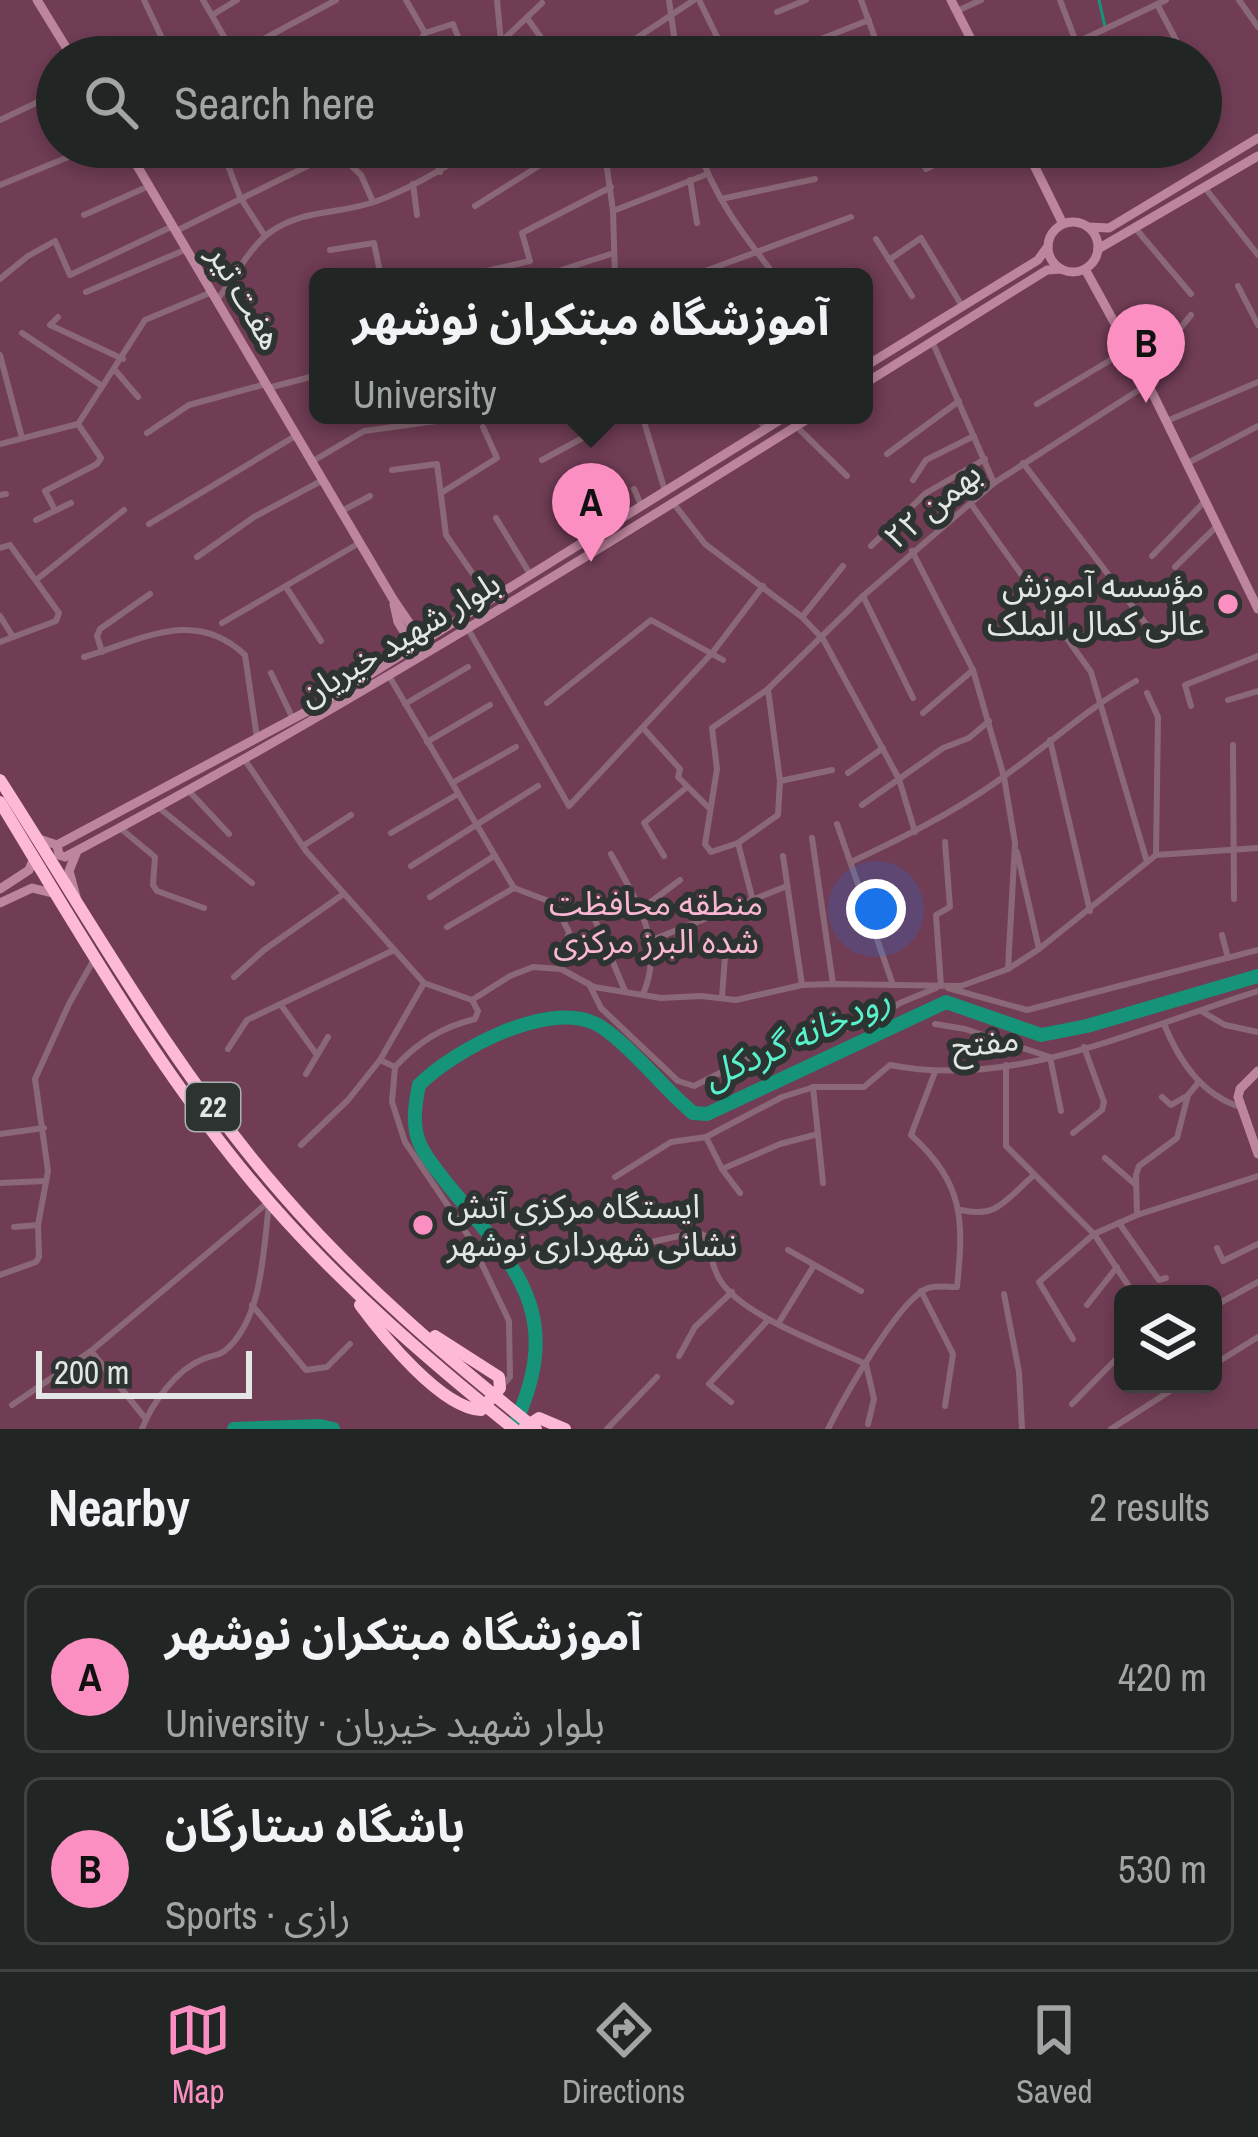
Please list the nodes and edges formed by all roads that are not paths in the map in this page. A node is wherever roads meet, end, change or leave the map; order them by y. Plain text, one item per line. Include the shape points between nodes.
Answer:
1 (37, 0) edge
2 (144, 0) edge
3 (203, 0) edge
4 (237, 0) edge
5 (336, 0) edge
6 (406, 0) edge
7 (497, 0) edge
8 (669, 0) edge
9 (697, 0) edge
10 (806, 0) edge
11 (861, 0) edge
12 (981, 0) edge
13 (1060, 0) edge
14 (1238, 0) edge
15 (1161, 2) edge
16 (542, 4) dead end
17 (954, 6) edge
18 (776, 12) dead end
19 (213, 15) junction
20 (527, 18) junction
21 (670, 18) junction
22 (869, 20) junction
23 (1258, 28) edge
24 (425, 33) junction
25 (59, 36) edge
26 (161, 36) edge
27 (223, 36) edge
28 (269, 36) edge
29 (423, 36) edge
30 (458, 36) edge
31 (500, 36) edge
32 (508, 36) edge
33 (540, 36) edge
34 (641, 36) edge
35 (673, 36) edge
36 (716, 36) edge
37 (828, 36) edge
38 (875, 36) edge
39 (969, 36) edge
40 (1074, 36) edge
41 (1089, 36) edge
42 (1174, 36) edge
43 (36, 103) edge
44 (0, 120) edge
45 (1258, 139) edge
46 (1258, 156) edge
47 (1222, 161) edge
48 (42, 168) edge
49 (138, 168) edge
50 (229, 168) edge
51 (302, 168) edge
52 (354, 168) edge
53 (439, 168) edge
54 (446, 168) edge
55 (536, 168) edge
56 (607, 168) edge
57 (704, 168) edge
58 (1035, 168) edge
59 (1209, 168) edge
60 (440, 172) junction
61 (706, 174) junction
62 (815, 179) dead end
63 (690, 180) junction
64 (413, 184) junction
65 (0, 185) edge
66 (149, 186) junction
67 (610, 188) junction
68 (1205, 188) junction
69 (239, 197) junction
70 (721, 199) junction
71 (373, 203) junction
72 (475, 206) dead end
73 (613, 211) junction
74 (84, 215) dead end
75 (417, 215) dead end
76 (850, 217) dead end
77 (697, 223) dead end
78 (1063, 224) junction
79 (1088, 227) junction
80 (174, 229) junction
81 (1136, 229) junction
82 (265, 236) junction
83 (876, 238) dead end
84 (1048, 246) junction
85 (187, 249) junction
86 (1098, 249) junction
87 (330, 250) dead end
88 (755, 250) junction
89 (614, 253) junction
90 (1258, 255) edge
91 (889, 260) junction
92 (379, 268) edge
93 (500, 268) edge
94 (568, 268) edge
95 (615, 268) edge
96 (718, 268) edge
97 (769, 268) edge
98 (1061, 268) junction
99 (1085, 269) junction
100 (0, 279) edge
101 (1238, 286) dead end
102 (86, 292) dead end
103 (1191, 294) dead end
104 (214, 296) junction
105 (912, 296) dead end
106 (962, 306) junction
107 (1191, 315) dead end
108 (58, 316) dead end
109 (1258, 326) edge
110 (22, 333) dead end
111 (932, 341) junction
112 (1132, 354) junction
113 (0, 355) edge
114 (123, 359) junction
115 (873, 361) edge
116 (115, 370) junction
117 (309, 377) edge
118 (873, 378) edge
119 (1258, 382) edge
120 (1148, 384) junction
121 (102, 386) junction
122 (267, 386) junction
123 (138, 397) dead end
124 (959, 401) junction
125 (1036, 404) dead end
126 (1166, 422) junction
127 (78, 424) junction
128 (414, 424) edge
129 (608, 424) edge
130 (645, 424) edge
131 (762, 424) edge
132 (774, 424) edge
133 (799, 424) edge
134 (796, 426) junction
135 (483, 427) dead end
136 (1258, 427) edge
137 (766, 429) junction
138 (147, 433) dead end
139 (297, 435) junction
140 (974, 436) junction
141 (22, 438) junction
142 (0, 444) edge
143 (887, 454) dead end
144 (985, 459) junction
145 (542, 460) dead end
146 (313, 461) junction
147 (1023, 463) junction
148 (1186, 464) junction
149 (392, 470) dead end
150 (847, 476) dead end
151 (323, 480) junction
152 (913, 480) dead end
153 (994, 483) junction
154 (634, 489) dead end
155 (441, 494) junction
156 (370, 496) dead end
157 (668, 496) junction
158 (1205, 501) junction
159 (71, 503) dead end
160 (971, 504) junction
161 (641, 505) junction
162 (557, 506) dead end
163 (124, 510) dead end
164 (55, 511) junction
165 (342, 511) junction
166 (496, 518) dead end
167 (36, 520) dead end
168 (149, 524) dead end
169 (1217, 526) junction
170 (597, 532) junction
171 (361, 542) junction
172 (871, 546) dead end
173 (0, 548) edge
174 (913, 551) junction
175 (197, 556) dead end
176 (1152, 556) dead end
177 (843, 566) dead end
178 (1175, 567) dead end
179 (530, 574) junction
180 (35, 580) junction
181 (286, 586) junction
182 (763, 586) junction
183 (150, 594) dead end
184 (862, 596) junction
185 (490, 599) junction
186 (1258, 609) edge
187 (0, 616) edge
188 (802, 617) junction
189 (221, 623) dead end
190 (468, 629) junction
191 (14, 637) junction
192 (823, 639) junction
193 (321, 641) dead end
194 (1159, 641) dead end
195 (0, 642) edge
196 (421, 650) junction
197 (102, 652) junction
198 (713, 652) junction
199 (1258, 656) edge
200 (84, 657) dead end
201 (723, 659) dead end
202 (468, 668) dead end
203 (974, 670) junction
204 (271, 673) dead end
205 (389, 676) junction
206 (1136, 681) dead end
207 (769, 689) junction
208 (1258, 691) edge
209 (1147, 693) dead end
210 (913, 698) dead end
211 (1228, 700) dead end
212 (1099, 701) junction
213 (547, 703) dead end
214 (405, 704) junction
215 (490, 705) dead end
216 (1191, 706) dead end
217 (923, 713) dead end
218 (293, 719) junction
219 (989, 721) junction
220 (644, 729) junction
221 (257, 738) junction
222 (1050, 740) junction
223 (427, 742) junction
224 (1233, 745) dead end
225 (516, 747) dead end
226 (883, 748) junction
227 (245, 760) junction
228 (832, 770) dead end
229 (848, 773) dead end
230 (1004, 777) junction
231 (898, 779) junction
232 (0, 780) edge
233 (780, 781) junction
234 (452, 783) junction
235 (538, 786) dead end
236 (687, 787) junction
237 (189, 791) junction
238 (458, 794) junction
239 (0, 802) edge
240 (862, 805) dead end
241 (158, 807) junction
242 (708, 807) junction
243 (351, 815) dead end
244 (837, 824) dead end
245 (476, 825) junction
246 (120, 828) junction
247 (915, 832) junction
248 (391, 833) dead end
249 (229, 834) dead end
250 (812, 838) dead end
251 (38, 839) junction
252 (945, 842) dead end
253 (738, 843) junction
254 (1015, 843) junction
255 (57, 845) junction
256 (303, 846) junction
257 (1258, 848) edge
258 (77, 850) junction
259 (1234, 850) junction
260 (611, 854) dead end
261 (1156, 855) junction
262 (494, 856) junction
263 (664, 856) dead end
264 (783, 856) dead end
265 (34, 858) junction
266 (851, 862) junction
267 (1147, 862) junction
268 (411, 866) dead end
269 (680, 880) dead end
270 (252, 883) dead end
271 (787, 886) junction
272 (514, 888) junction
273 (56, 894) junction
274 (3, 895) edge
275 (342, 895) junction
276 (585, 896) dead end
277 (430, 897) dead end
278 (1234, 899) dead end
279 (752, 901) junction
280 (79, 908) junction
281 (204, 908) dead end
282 (640, 910) junction
283 (1090, 911) junction
284 (447, 928) dead end
285 (1222, 935) dead end
286 (652, 940) junction
287 (1039, 949) junction
288 (394, 950) junction
289 (1258, 950) edge
290 (725, 956) dead end
291 (95, 958) junction
292 (1228, 958) junction
293 (561, 969) junction
294 (1008, 969) junction
295 (234, 977) dead end
296 (424, 983) junction
297 (590, 984) junction
298 (833, 984) junction
299 (802, 985) junction
300 (893, 986) junction
301 (941, 986) junction
302 (625, 991) junction
303 (1258, 991) edge
304 (643, 994) junction
305 (722, 997) junction
306 (472, 1000) junction
307 (280, 1005) junction
308 (1199, 1009) junction
309 (1163, 1023) junction
310 (935, 1024) dead end
311 (1258, 1032) edge
312 (328, 1037) dead end
313 (1084, 1047) junction
314 (228, 1049) dead end
315 (316, 1055) junction
316 (1050, 1058) junction
317 (380, 1060) junction
318 (1006, 1064) junction
319 (395, 1067) junction
320 (1258, 1071) edge
321 (935, 1072) junction
322 (306, 1074) dead end
323 (1199, 1082) junction
324 (813, 1088) junction
325 (1188, 1095) junction
326 (1162, 1097) dead end
327 (1240, 1107) junction
328 (1060, 1111) dead end
329 (44, 1128) junction
330 (1073, 1133) dead end
331 (0, 1134) edge
332 (818, 1134) junction
333 (706, 1137) junction
334 (301, 1145) dead end
335 (1258, 1154) edge
336 (1105, 1158) dead end
337 (722, 1168) junction
338 (1033, 1176) junction
339 (615, 1177) dead end
340 (1258, 1177) edge
341 (45, 1181) junction
342 (0, 1183) edge
343 (823, 1183) dead end
344 (1136, 1185) junction
345 (740, 1193) dead end
346 (269, 1201) junction
347 (961, 1210) junction
348 (1137, 1215) junction
349 (1119, 1223) junction
350 (38, 1225) junction
351 (14, 1227) dead end
352 (1094, 1234) junction
353 (1258, 1244) edge
354 (1217, 1249) dead end
355 (788, 1250) dead end
356 (577, 1258) dead end
357 (813, 1267) junction
358 (1117, 1267) junction
359 (334, 1271) junction
360 (0, 1275) edge
361 (1166, 1278) dead end
362 (1258, 1282) edge
363 (1128, 1285) edge
364 (861, 1291) dead end
365 (732, 1292) junction
366 (921, 1292) junction
367 (1004, 1294) dead end
368 (1222, 1302) edge
369 (252, 1304) junction
370 (1087, 1305) dead end
371 (393, 1309) junction
372 (768, 1320) junction
373 (778, 1324) junction
374 (1258, 1337) edge
375 (1073, 1340) dead end
376 (350, 1344) dead end
377 (91, 1351) junction
378 (679, 1356) dead end
379 (1222, 1359) edge
380 (1114, 1361) edge
381 (507, 1362) junction
382 (866, 1364) junction
383 (493, 1370) junction
384 (657, 1377) dead end
385 (500, 1388) junction
386 (480, 1393) junction
387 (1167, 1393) edge
388 (731, 1402) dead end
389 (1072, 1404) dead end
390 (13, 1405) dead end
391 (945, 1406) dead end
392 (146, 1419) junction
393 (868, 1424) dead end
394 (142, 1429) edge
395 (514, 1429) edge
396 (524, 1429) edge
397 (536, 1429) edge
398 (565, 1429) edge
399 (607, 1429) edge
400 (828, 1429) edge
401 (1022, 1429) edge
402 (1111, 1429) edge

1 - 25 main road
2 - 26 street
3 - 19 street
4 - 19 street
5 - 28 street
6 - 24 street
7 - 31 street
8 - 21 street
9 - 21 street
9 - 36 street
10 - 18 street
11 - 22 street
12 - 17 street
13 - 40 street
14 - 23 street
15 - 41 street
15 - 42 street
16 - 20 street
17 - 39 main road
19 - 27 street
20 - 32 street
20 - 33 street
21 - 34 street
21 - 35 street
22 - 37 street
22 - 38 street
24 - 29 street
24 - 30 street via 453,24
43 - 44 street
45 - 47 main road
46 - 68 main road
48 - 65 street
49 - 66 main road, هفت تیر
50 - 69 street
51 - 69 street
52 - 71 street
53 - 60 street
54 - 60 street
55 - 72 street
56 - 67 street
57 - 61 street
58 - 78 main road
59 - 79 main road via 1109,228
60 - 64 street
61 - 63 street
61 - 70 street
62 - 70 street
63 - 73 street
63 - 77 street
64 - 71 street
64 - 75 street
66 - 74 street
66 - 80 main road, هفت تیر
67 - 73 street
67 - 93 street via 522,233 530,261
68 - 81 main road
68 - 90 street
69 - 80 street
69 - 82 street
70 - 88 street
71 - 82 street via 309,213
73 - 89 street
76 - 88 street
78 - 79 main road
78 - 84 main road
79 - 86 main road
80 - 85 main road, هفت تیر
80 - 100 street via 70,275 55,241
81 - 86 main road
81 - 103 street
82 - 104 street
83 - 91 street
84 - 98 main road
84 - 106 main road
85 - 102 street
85 - 104 main road, هفت تیر
86 - 99 main road
87 - 92 street via 374,243
88 - 96 street
88 - 97 street
89 - 94 street
89 - 95 street
91 - 105 street
91 - 106 street via 921,238
98 - 99 main road
98 - 111 main road
99 - 112 main road
101 - 109 street
104 - 114 street via 153,314
104 - 122 main road, هفت تیر
106 - 115 main road
107 - 112 street via 1173,338
108 - 114 street via 50,325
110 - 121 street
111 - 118 main road
111 - 124 street
112 - 120 main road
112 - 125 street
113 - 141 street
114 - 116 street
116 - 121 street
116 - 123 street
117 - 122 street
119 - 126 street
120 - 126 main road
120 - 147 street, ۲۲ بهمن
121 - 127 street
122 - 138 street via 189,405
122 - 139 main road, هفت تیر
124 - 140 street
124 - 143 street
126 - 148 main road
127 - 141 street
127 - 164 street via 100,458 45,491
128 - 146 street via 364,431
129 - 145 street
130 - 157 street
131 - 137 street
132 - 137 main road, بلوار شهید خیریان
133 - 134 main road, بلوار شهید خیریان
134 - 150 street
134 - 157 main road, بلوار شهید خیریان
135 - 155 street via 497,458
136 - 148 street
137 - 157 main road, بلوار شهید خیریان
139 - 146 main road, هفت تیر
139 - 168 street
140 - 144 street
140 - 152 street via 926,460
141 - 142 street
144 - 153 street
144 - 172 street via 926,494
146 - 151 main road, هفت تیر
147 - 153 street, ۲۲ بهمن
147 - 194 street
148 - 158 main road
149 - 155 street via 436,464
151 - 165 main road, هفت تیر
151 - 175 street
153 - 160 street, ۲۲ بهمن
154 - 161 street
155 - 185 street via 446,535
156 - 165 street
157 - 161 main road, بلوار شهید خیریان
157 - 182 street via 705,544
157 - 190 main road, بلوار شهید خیریان
158 - 169 main road
158 - 176 street
159 - 164 street
160 - 174 street, ۲۲ بهمن
160 - 212 street via 1091,672
161 - 170 main road, بلوار شهید خیریان
162 - 170 street via 574,494
163 - 180 street
164 - 167 street
165 - 171 main road, هفت تیر
166 - 179 street
169 - 178 street
169 - 186 main road
170 - 179 main road, بلوار شهید خیریان
171 - 181 street
171 - 196 main road, هفت تیر via 398,622
173 - 180 street via 10,545
174 - 184 street, ۲۲ بهمن
174 - 203 street
177 - 188 street
179 - 185 main road, بلوار شهید خیریان
180 - 191 street via 56,621
181 - 189 street
181 - 193 street
182 - 188 street
182 - 198 street
183 - 197 street via 100,629
184 - 192 street, ۲۲ بهمن
184 - 210 street
185 - 196 main road, بلوار شهید خیریان
187 - 191 street
188 - 192 street
190 - 196 main road, بلوار شهید خیریان
190 - 220 street via 569,806
191 - 195 street
192 - 207 street, ۲۲ بهمن
192 - 226 street
196 - 205 main road, بلوار شهید خیریان
196 - 218 main road, بلوار شهید خیریان
197 - 200 street
197 - 221 street via 188,627 208,630 245,655
198 - 201 street
198 - 213 street via 651,620
198 - 220 street
199 - 216 street via 1185,685
202 - 214 street
203 - 217 street
203 - 219 street
204 - 218 street
205 - 214 street
205 - 227 main road, بلوار شهید خیریان
206 - 212 street
207 - 233 street
207 - 242 street, ۲۲ بهمن via 712,728 716,769
208 - 211 street
209 - 261 street via 1158,717
212 - 222 street
212 - 267 street
214 - 223 street
215 - 223 street
218 - 221 main road, بلوار شهید خیریان
219 - 230 street
219 - 231 street
220 - 236 street
221 - 255 main road, بلوار شهید خیریان
222 - 230 street
222 - 283 street
223 - 234 street
224 - 259 street
225 - 234 street
226 - 229 street
226 - 231 street
227 - 237 main road, بلوار شهید خیریان
227 - 256 street
228 - 233 street
230 - 247 street
230 - 254 street
231 - 240 street
231 - 247 street
232 - 251 highway, 22
233 - 253 street via 775,819
234 - 238 street
235 - 245 street
236 - 242 street
236 - 263 street via 644,824
237 - 241 main road, بلوار شهید خیریان
237 - 249 street
238 - 245 street
238 - 248 street
239 - 265 highway, 22
241 - 246 main road, بلوار شهید خیریان
241 - 270 street
242 - 253 street, ۲۲ بهمن via 707,848 714,853
243 - 256 street
244 - 266 street
245 - 262 street
245 - 268 street
246 - 258 main road, بلوار شهید خیریان
246 - 281 street via 155,857 157,891
247 - 266 street
250 - 298 street
251 - 255 main road
251 - 280 highway, 22
252 - 301 street via 950,907 936,915
253 - 279 street
254 - 287 street
254 - 294 street
255 - 258 main road, بلوار شهید خیریان via 65,857
256 - 275 street
257 - 259 street
258 - 280 main road via 68,872
259 - 261 street
259 - 278 street
260 - 282 street
261 - 267 street
262 - 272 street
262 - 277 street
264 - 271 street
265 - 273 highway, 22
265 - 274 main road
266 - 300 street
267 - 283 street
269 - 282 street
271 - 279 street
271 - 299 street
272 - 284 street
272 - 293 street via 554,903 568,932
273 - 274 main road via 32,888
273 - 291 highway, 22
275 - 288 street
275 - 295 street
276 - 302 street
279 - 286 street
280 - 371 highway, 22 via 258,1166
282 - 286 street
283 - 287 street
285 - 292 street
286 - 304 street
287 - 294 street
288 - 296 street
288 - 307 street
289 - 292 street
290 - 305 street
291 - 329 street via 35,1079
291 - 346 highway, 22
292 - 301 street via 1027,1010
293 - 297 street
293 - 306 street via 533,967
294 - 301 street
296 - 306 street
296 - 317 street
297 - 301 street via 602,1008 678,1081 694,1086
297 - 302 street
298 - 299 street
298 - 300 street
299 - 305 street
300 - 301 street
302 - 304 street
303 - 308 street, مفتح
304 - 305 street
306 - 319 street via 476,1018 446,1026
307 - 314 street via 247,1020
307 - 315 street
308 - 309 street, مفتح
308 - 311 street
309 - 313 street, مفتح
309 - 323 street
310 - 316 street
312 - 315 street
313 - 316 street, مفتح
313 - 330 street via 1104,1102
315 - 322 street
316 - 318 street, مفتح
316 - 328 street
317 - 319 street
317 - 334 street
318 - 321 street, مفتح
318 - 338 street via 1006,1146
319 - 381 street via 392,1102 405,1142 487,1270 509,1321
320 - 327 main road via 1240,1089
321 - 324 street, مفتح via 890,1065 864,1087
321 - 347 street via 910,1135 937,1159
323 - 325 street
323 - 327 street
324 - 332 street
324 - 333 street, مفتح
325 - 326 street via 1172,1105
325 - 344 street via 1177,1138 1139,1166
327 - 335 main road
329 - 331 street
329 - 341 street
332 - 337 street
332 - 343 street
333 - 337 street
333 - 339 street, مفتح via 671,1142
336 - 344 street
337 - 345 street
338 - 347 street via 992,1211
338 - 352 street
340 - 348 street
341 - 342 street
341 - 350 street
344 - 348 street
346 - 359 highway, 22
346 - 369 street
346 - 377 street
347 - 366 street via 957,1287
348 - 349 street
349 - 352 street
349 - 361 street via 1159,1280
350 - 351 street
350 - 360 street via 36,1262
352 - 358 street
352 - 375 street via 1039,1282
353 - 354 street via 1222,1261
355 - 357 street
356 - 365 street via 698,1232
357 - 364 street
357 - 373 street
358 - 363 street
358 - 370 street
359 - 385 highway via 399,1351 457,1403 481,1410
359 - 386 highway, 22
362 - 368 street
365 - 372 street
365 - 378 street via 695,1327
366 - 382 street
366 - 391 street via 953,1354
367 - 401 street
369 - 376 street via 306,1370 327,1366
369 - 392 street via 224,1353 199,1360
371 - 383 highway
371 - 386 highway, 22
372 - 373 street
372 - 388 street via 709,1384
373 - 382 street
374 - 379 street
377 - 390 street
377 - 392 street
380 - 389 street
381 - 383 street
381 - 385 street via 510,1377
382 - 393 street via 874,1400
382 - 400 street
383 - 385 highway
384 - 399 street
386 - 395 highway, 22
386 - 397 highway, 22
387 - 402 street
392 - 394 street
396 - 398 highway via 539,1418

